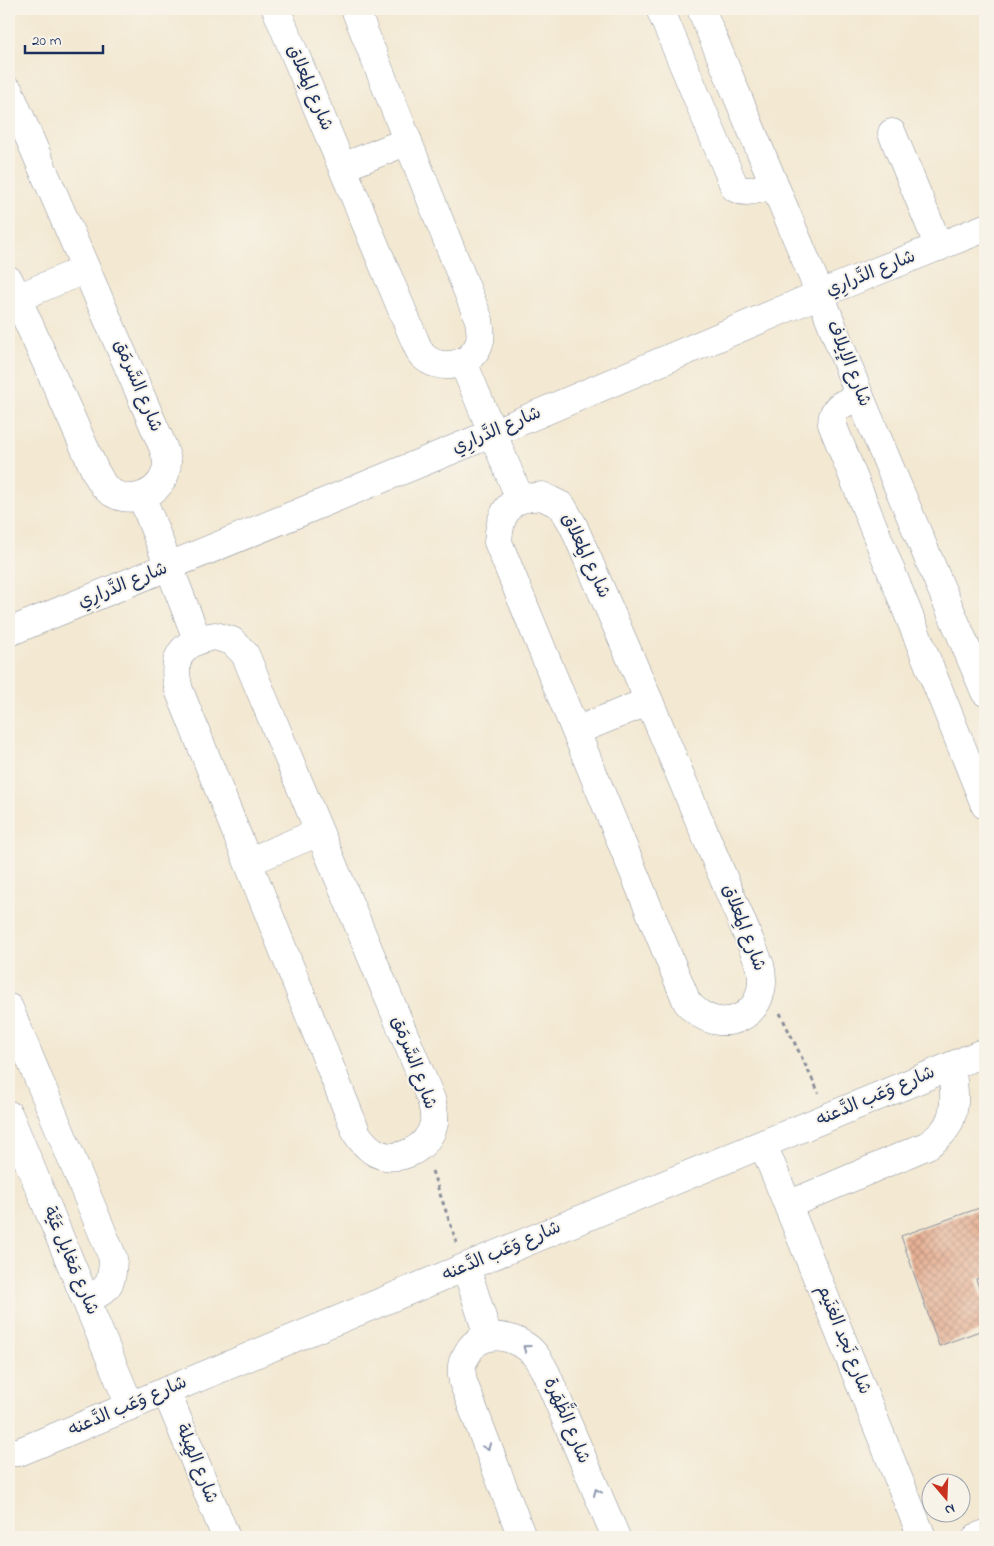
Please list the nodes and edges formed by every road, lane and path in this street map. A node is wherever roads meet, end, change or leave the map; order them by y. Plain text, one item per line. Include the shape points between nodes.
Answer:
1 (276, 9) edge
2 (355, 9) edge
3 (660, 9) edge
4 (701, 9) edge
5 (9, 91) edge
6 (892, 133) dead end
7 (408, 141) junction
8 (343, 167) junction
9 (774, 184) junction
10 (985, 228) edge
11 (939, 247) junction
12 (86, 269) junction
13 (13, 289) edge
14 (820, 294) junction
15 (463, 362) junction
16 (860, 397) junction
17 (493, 433) junction
18 (142, 497) junction
19 (520, 499) junction
20 (169, 567) junction
21 (9, 632) edge
22 (198, 639) junction
23 (985, 692) edge
24 (650, 701) junction
25 (576, 731) junction
26 (985, 806) edge
27 (319, 832) junction
28 (248, 862) junction
29 (763, 976) junction
30 (9, 1008) edge
31 (985, 1052) edge
32 (951, 1066) junction
33 (9, 1116) edge
34 (830, 1116) junction
35 (763, 1144) junction
36 (422, 1145) junction
37 (788, 1205) junction
38 (466, 1267) junction
39 (86, 1300) junction
40 (488, 1336) junction
41 (166, 1391) junction
42 (130, 1406) junction
43 (12, 1456) edge
44 (985, 1534) edge
45 (226, 1537) edge
46 (522, 1537) edge
47 (616, 1537) edge
48 (922, 1537) edge
49 (977, 1537) edge

1 - 8 street, شارع المِعلاق
2 - 7 street
3 - 9 street via 735,188 749,191
4 - 9 street, شارع الإيلاف
5 - 12 street, شارع السَّرمَق
6 - 11 street
7 - 8 street
7 - 15 street via 479,320 479,344
8 - 15 street, شارع المِعلاق via 422,354 434,363 448,366
9 - 14 street, شارع الإيلاف
10 - 11 street, شارع الدَّرارِي
11 - 14 street, شارع الدَّرارِي
12 - 13 street
12 - 18 street, شارع السَّرمَق via 167,462 164,477 155,490
13 - 18 street via 96,473 105,487 122,497
14 - 16 street, شارع الإيلاف
14 - 17 street, شارع الدَّرارِي
15 - 17 street
16 - 23 street, شارع الإيلاف
16 - 26 street via 836,409 832,416 834,430
17 - 19 street
17 - 20 street, شارع الدَّرارِي
18 - 20 street
19 - 24 street, شارع المِعلاق via 542,496 562,506 573,524
19 - 25 street, شارع المِعلاق via 507,509 499,525 498,542
20 - 21 street, شارع الدَّرارِي
20 - 22 street
22 - 27 street, شارع السَّرمَق via 215,636 232,641 246,654
22 - 28 street via 185,648 176,662 175,676
24 - 25 street
24 - 29 street, شارع المِعلاق
25 - 29 street, شارع المِعلاق via 687,1002 694,1011 713,1021 735,1020 753,1008 760,998
27 - 28 street
27 - 36 street, شارع السَّرمَق via 431,1099 434,1123
28 - 36 street via 356,1134 374,1152 387,1156 400,1156
29 - 34 path
30 - 39 street via 113,1258 112,1276 104,1292
31 - 32 street, شارع وَعَب الدَّعنه
32 - 34 street, شارع وَعَب الدَّعنه
32 - 37 street via 955,1101 952,1116 938,1137 928,1145
33 - 39 street, شارع مَغايل عَيَّة
34 - 35 street, شارع وَعَب الدَّعنه
35 - 37 street, شارع نَجد الغنَيم
35 - 38 street, شارع وَعَب الدَّعنه
36 - 38 path
37 - 48 street, شارع نَجد الغنَيم
38 - 40 street
38 - 41 street, شارع وَعَب الدَّعنه
39 - 42 street, شارع مَغايل عَيَّة
40 -> 46 street via 468,1351 462,1365 463,1382
47 -> 40 street, شارع الظَّهَرة via 536,1356 523,1344 502,1336
41 - 42 street, شارع وَعَب الدَّعنه
41 - 45 street, شارع الهِيلة
42 - 43 street, شارع وَعَب الدَّعنه
44 - 49 street

